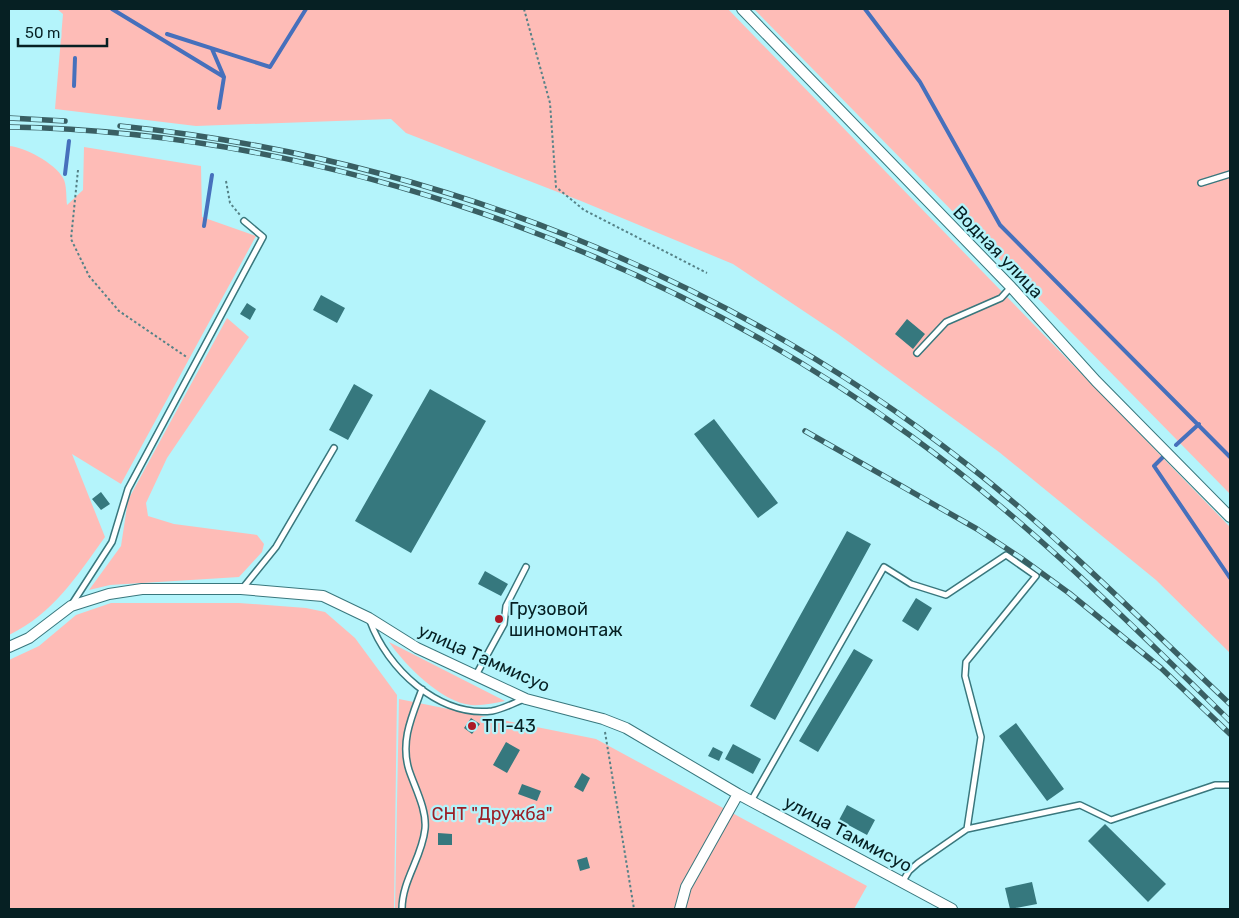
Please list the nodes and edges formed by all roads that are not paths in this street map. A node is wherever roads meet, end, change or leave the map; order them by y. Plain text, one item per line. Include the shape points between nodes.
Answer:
1 (742, 9) edge
2 (1230, 174) edge
3 (1201, 183) dead end
4 (244, 221) road end
5 (1011, 287) junction
6 (917, 353) dead end
7 (334, 448) dead end
8 (1230, 517) edge
9 (526, 567) dead end
10 (241, 589) junction
11 (70, 606) junction
12 (369, 618) junction
13 (9, 647) edge
14 (476, 675) junction
15 (422, 689) junction
16 (526, 698) junction
17 (1230, 785) edge
18 (738, 794) junction
19 (751, 801) junction
20 (967, 829) junction
21 (903, 881) junction
22 (402, 909) edge
23 (680, 909) edge
24 (952, 909) edge

1 - 5 street, Водная улица
2 - 3 lane
4 - 11 lane via 263,237 128,489 112,542
5 - 6 lane via 1001,298 946,322
5 - 8 street, Водная улица via 1096,381
7 - 10 lane via 276,547
9 - 14 lane via 506,606 504,624
10 - 11 street, улица Таммисуо via 142,589 109,594
10 - 12 street, улица Таммисуо via 323,596
11 - 13 street, улица Таммисуо via 29,638
12 - 14 street, улица Таммисуо via 418,648
12 - 15 lane via 386,653
14 - 16 street, улица Таммисуо
15 - 16 lane via 466,710 492,710
15 - 22 lane via 406,730 406,750 425,827 417,862 406,885
16 - 18 street, улица Таммисуо via 626,728
17 - 20 lane via 1215,785 1111,820 1080,805
18 - 19 street, улица Таммисуо
18 - 23 street via 686,887
19 - 20 lane via 884,567 911,584 946,595 1006,555 1036,576 966,662 965,676 981,737
19 - 21 street, улица Таммисуо
20 - 21 lane via 918,863
21 - 24 street, улица Таммисуо

